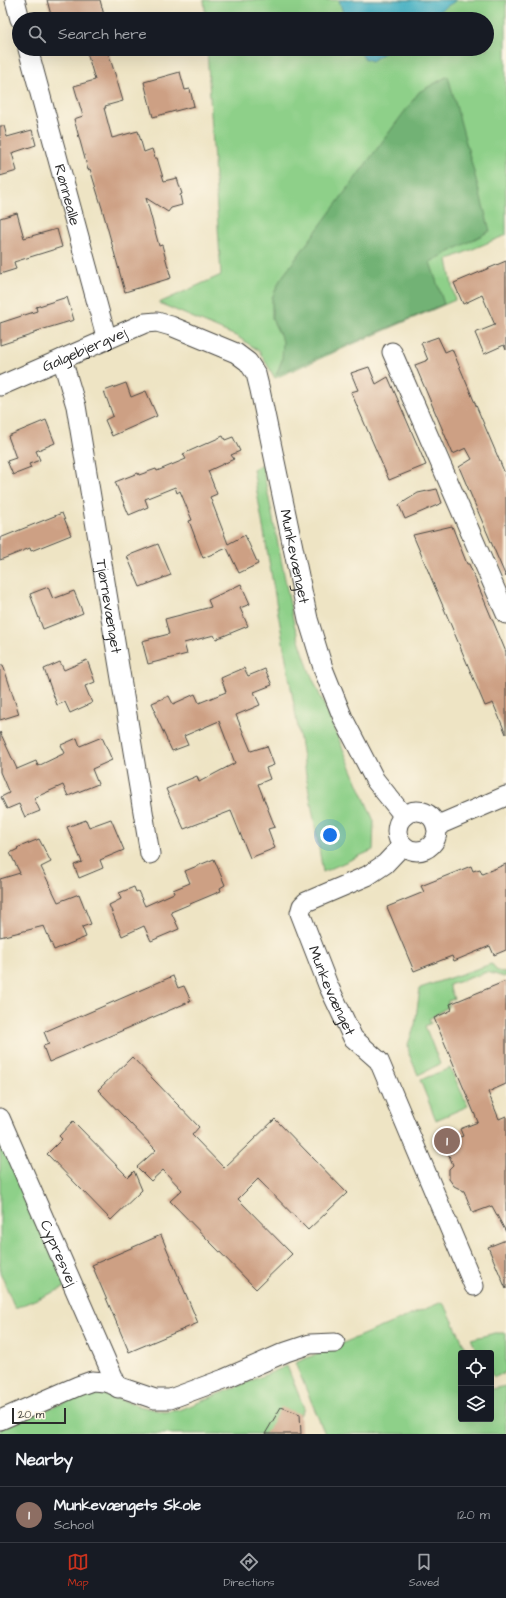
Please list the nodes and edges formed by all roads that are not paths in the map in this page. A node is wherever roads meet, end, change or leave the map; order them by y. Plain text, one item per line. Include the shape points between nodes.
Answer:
1 (14, 0) edge
2 (18, 12) edge
3 (30, 56) edge
4 (171, 326) joint
5 (107, 340) junction
6 (392, 352) dead end
7 (62, 359) junction
8 (0, 386) edge
9 (506, 614) edge
10 (506, 796) edge
11 (404, 816) junction
12 (436, 826) junction
13 (403, 845) junction
14 (150, 854) dead end
15 (0, 1118) edge
16 (474, 1286) dead end
17 (335, 1343) dead end
18 (118, 1388) junction
19 (0, 1420) edge

1 - 2 street
3 - 5 street, Rønnealle
4 - 5 street, Galgebjergvej via 157,322 145,323
4 - 11 street, Munkevænget via 236,353 248,362 256,374 308,619 324,671 343,718 375,780
5 - 7 street, Galgebjergvej
6 - 9 street
7 - 8 street, Galgebjergvej
7 - 14 street, Tjørnevænget via 76,406
10 - 12 street
11 - 12 street via 416,811 423,812
11 - 13 street via 397,827 397,834
12 - 13 street via 435,839 426,848 414,851
13 - 16 street, Munkevænget via 385,864 367,876 306,902 300,913 328,985 353,1038 379,1061
15 - 18 street, Cypresvej
17 - 18 street via 310,1344 286,1352 170,1399 155,1399
18 - 19 street via 105,1382 92,1381

